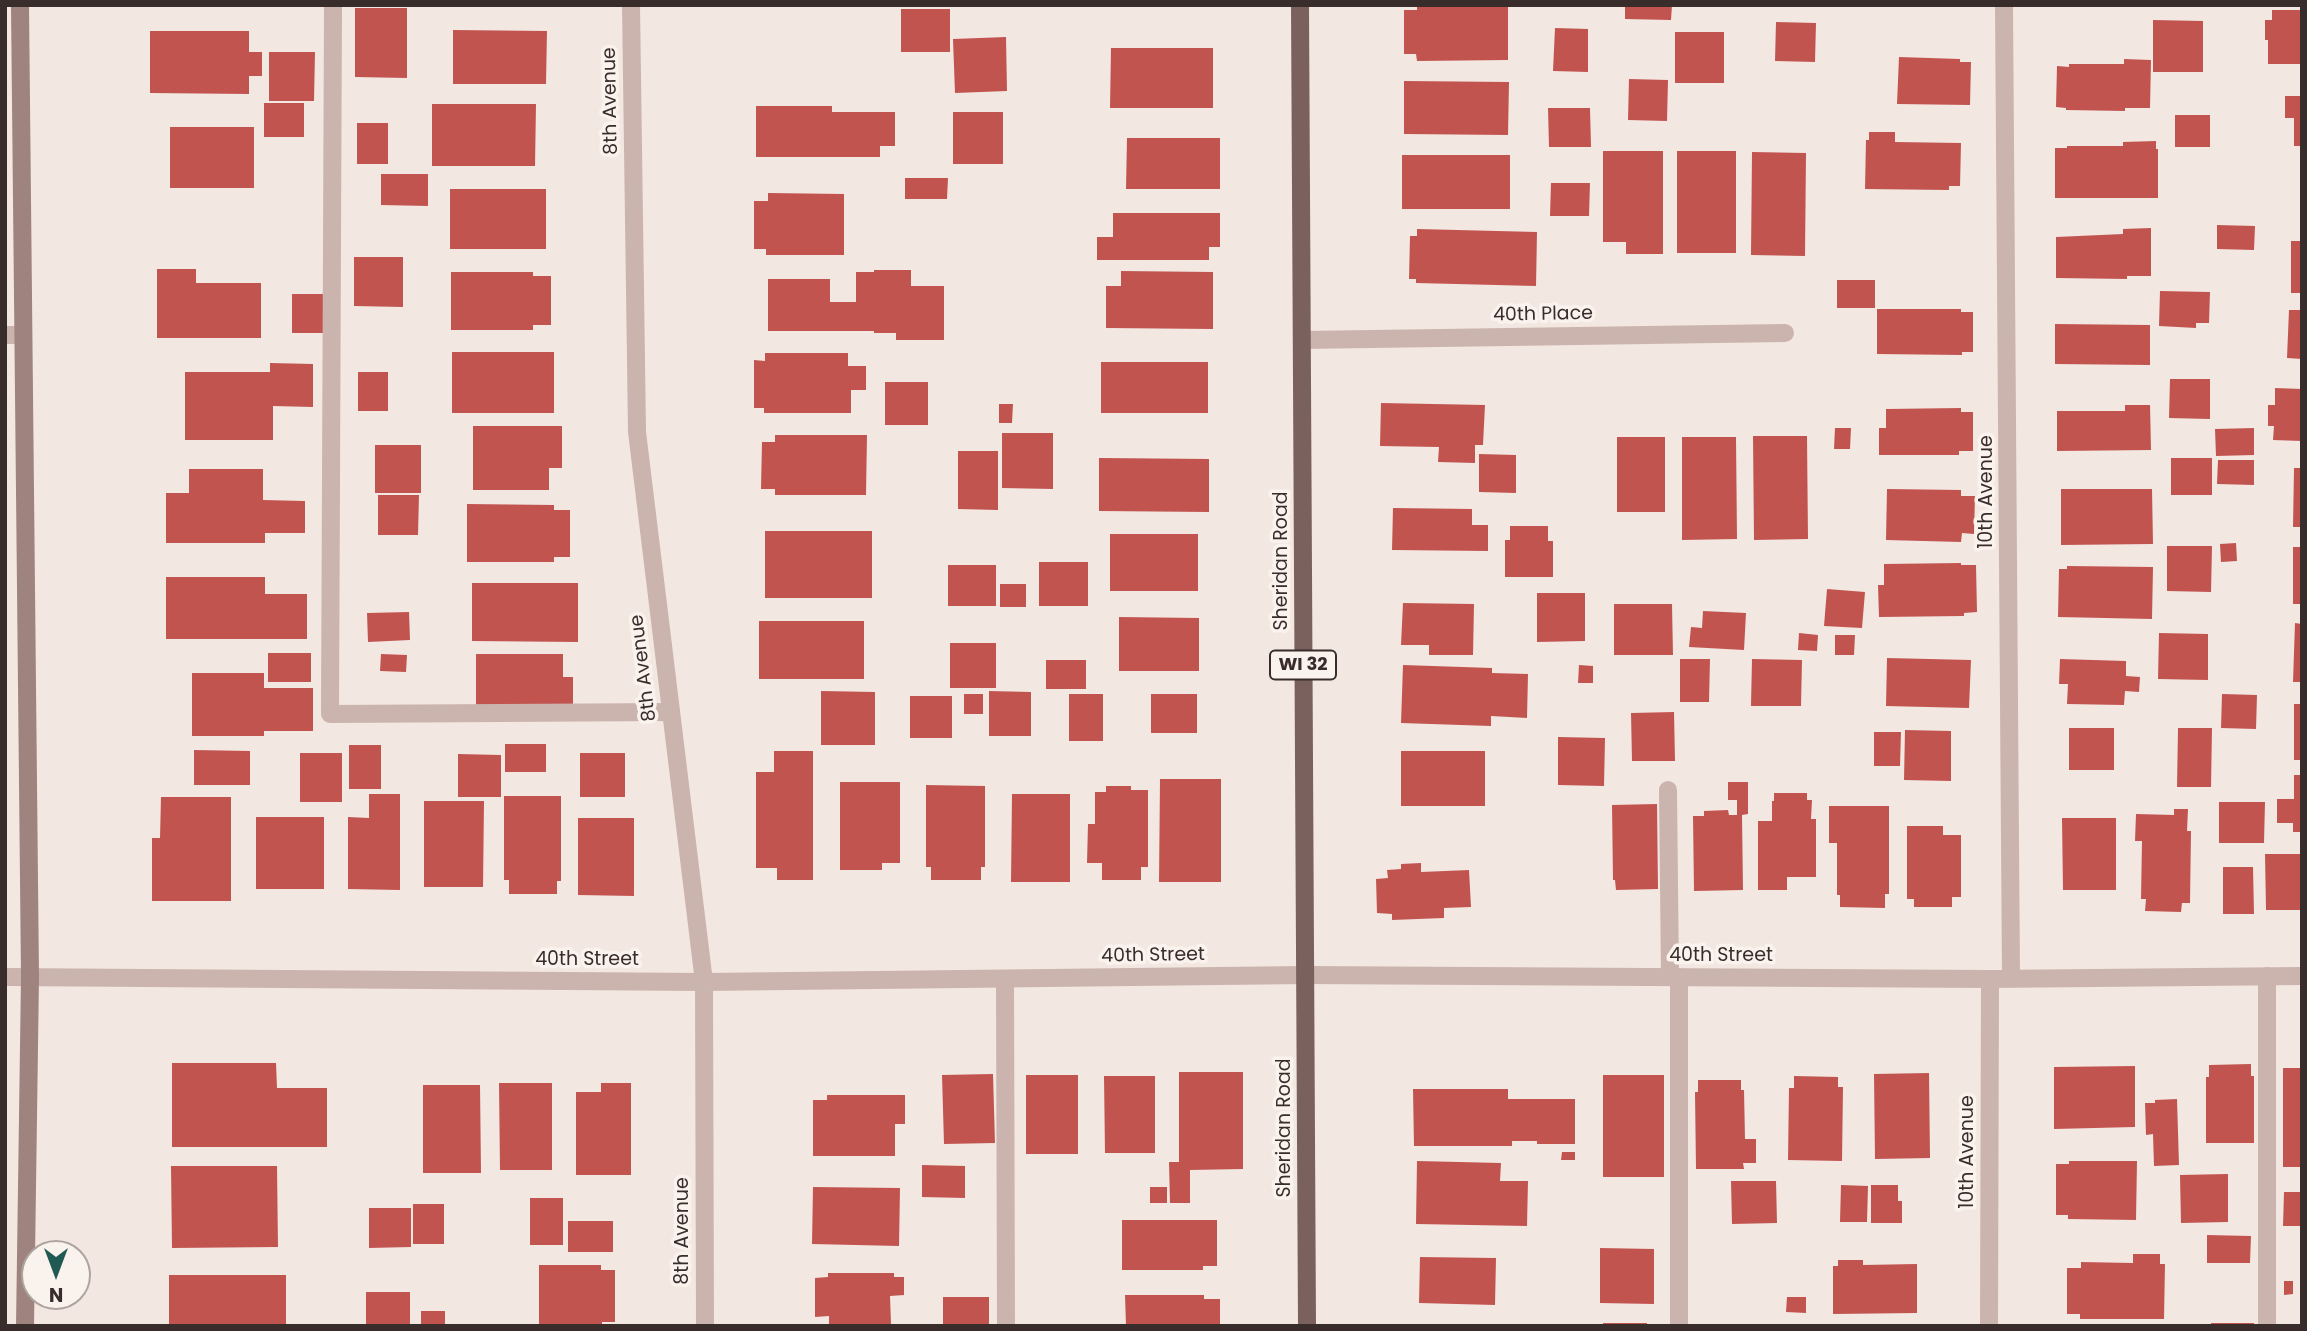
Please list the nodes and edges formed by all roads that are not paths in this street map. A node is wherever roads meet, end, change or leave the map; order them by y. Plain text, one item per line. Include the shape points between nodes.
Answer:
1 (20, 5) edge
2 (333, 5) edge
3 (631, 5) edge
4 (1300, 5) edge
5 (2004, 5) edge
6 (1785, 332) dead end
7 (14, 335) edge
8 (1302, 340) junction
9 (671, 712) junction
10 (1668, 790) dead end
11 (1304, 975) junction
12 (2267, 976) junction
13 (2302, 976) edge
14 (5, 977) edge
15 (30, 977) junction
16 (1675, 977) junction
17 (2011, 978) junction
18 (1005, 979) junction
19 (1990, 979) junction
20 (704, 982) junction
21 (25, 1326) edge
22 (705, 1326) edge
23 (1006, 1326) edge
24 (1307, 1326) edge
25 (1679, 1326) edge
26 (1989, 1326) edge
27 (2267, 1326) edge

1 - 7 street
2 - 9 street via 330,714
3 - 9 street, 8th Avenue via 637,432
4 - 8 main road, Sheridan Road / WI 32
5 - 17 street, 10th Avenue
6 - 8 street, 40th Place
7 - 15 street
8 - 11 main road, Sheridan Road / WI 32
9 - 20 street, 8th Avenue
10 - 16 street
11 - 16 street, 40th Street
11 - 18 street, 40th Street
11 - 24 main road, Sheridan Road / WI 32
12 - 13 street, 40th Street
12 - 17 street, 40th Street
12 - 27 street
14 - 15 street, 40th Street
15 - 20 street, 40th Street
15 - 21 street
16 - 19 street, 40th Street
16 - 25 street
17 - 19 street, 40th Street
18 - 20 street, 40th Street
18 - 23 street
19 - 26 street, 10th Avenue
20 - 22 street, 8th Avenue

